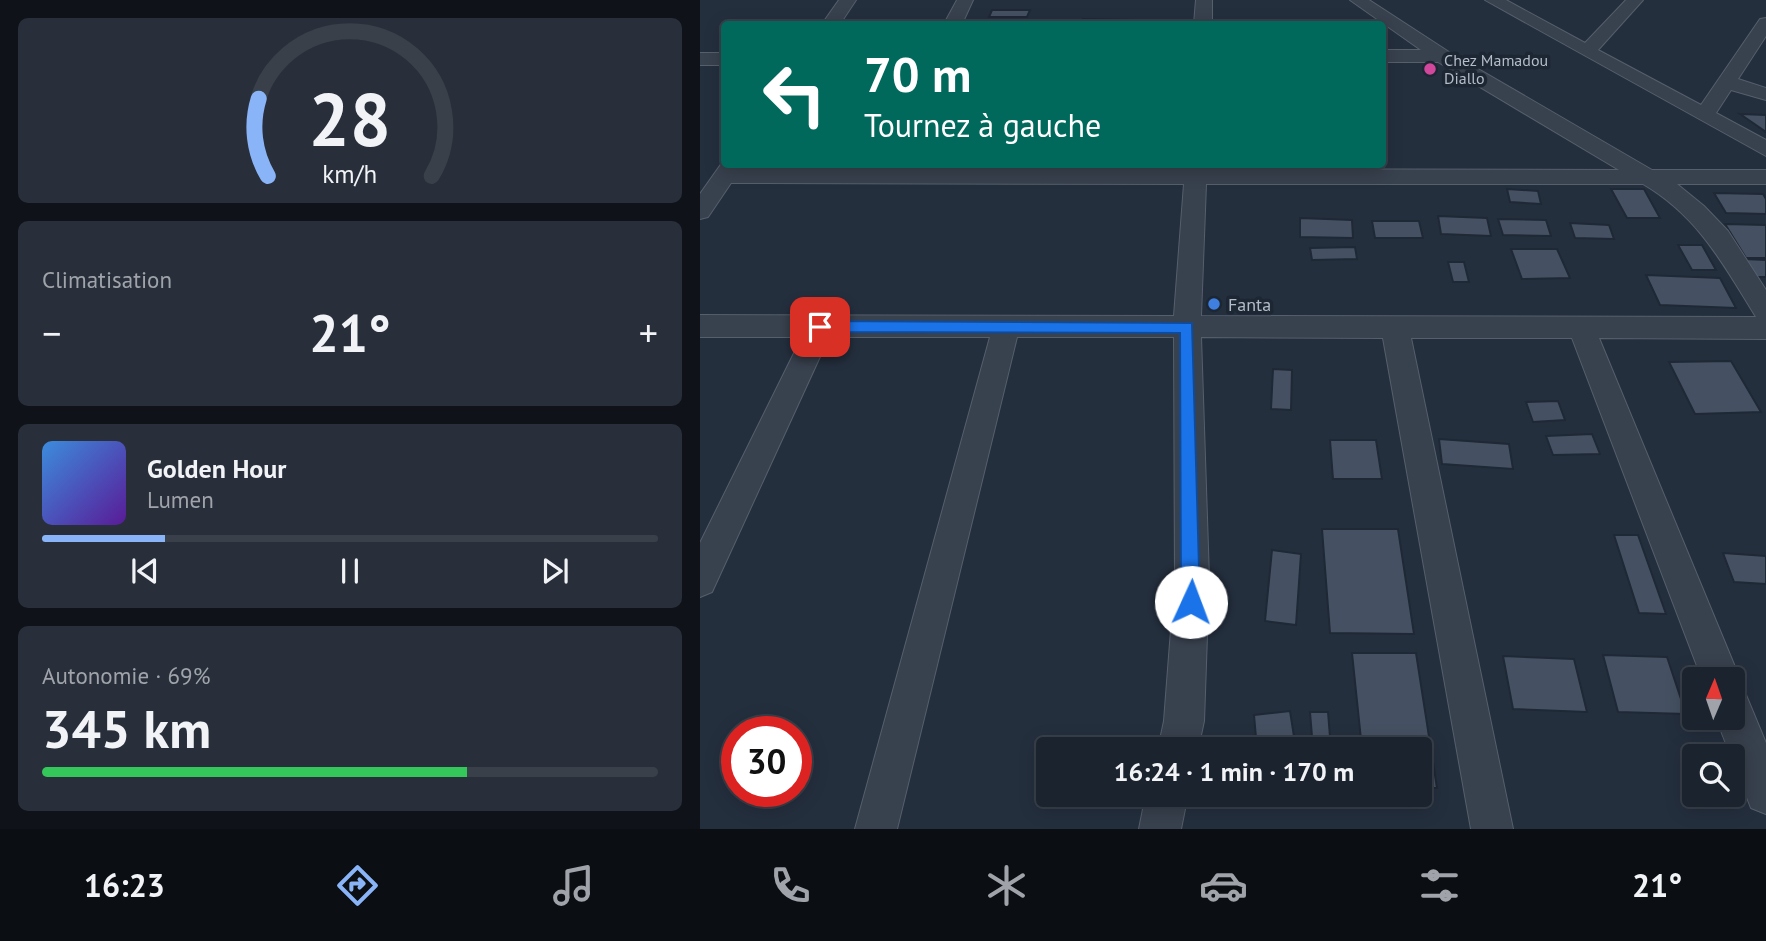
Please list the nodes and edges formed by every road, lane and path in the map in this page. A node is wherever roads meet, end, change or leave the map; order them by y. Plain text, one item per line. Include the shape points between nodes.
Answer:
1 (848, 0) edge
2 (965, 0) edge
3 (1204, 0) edge
4 (1358, 0) edge
5 (1493, 0) edge
6 (1635, 0) edge
7 (833, 21) edge
8 (954, 21) edge
9 (1203, 21) edge
10 (1766, 23) edge
11 (1587, 51) junction
12 (1386, 56) edge
13 (1442, 56) junction
14 (700, 59) edge
15 (721, 59) edge
16 (1726, 82) junction
17 (1766, 93) edge
18 (1705, 114) junction
19 (1766, 149) edge
20 (729, 170) edge
21 (881, 170) edge
22 (1195, 170) edge
23 (1642, 176) junction
24 (1766, 177) edge
25 (700, 211) edge
26 (1766, 312) edge
27 (700, 326) edge
28 (820, 327) junction
29 (1006, 327) junction
30 (1187, 327) junction
31 (1395, 327) junction
32 (1581, 327) junction
33 (1766, 328) edge
34 (700, 580) edge
35 (1716, 667) edge
36 (1740, 730) edge
37 (1181, 737) edge
38 (1766, 793) edge
39 (1164, 807) edge
40 (1494, 828) edge
41 (876, 829) edge
42 (1160, 829) edge

1 - 7 street
2 - 8 street
3 - 9 street
4 - 13 street
5 - 11 street
6 - 11 street
10 - 16 street
11 - 18 street
12 - 13 street
13 - 23 street
14 - 15 street
16 - 17 street
16 - 18 street
18 - 19 street
20 - 21 street
20 - 25 street
21 - 22 street
22 - 23 street
22 - 30 street
23 - 24 street
23 - 26 street via 1696,212 1719,237
27 - 28 street
28 - 29 street
28 - 34 street
29 - 30 street
29 - 41 street
30 - 31 street
30 - 37 street via 1192,578
31 - 32 street
31 - 40 street
32 - 33 street
32 - 35 street
36 - 38 street
39 - 42 street

